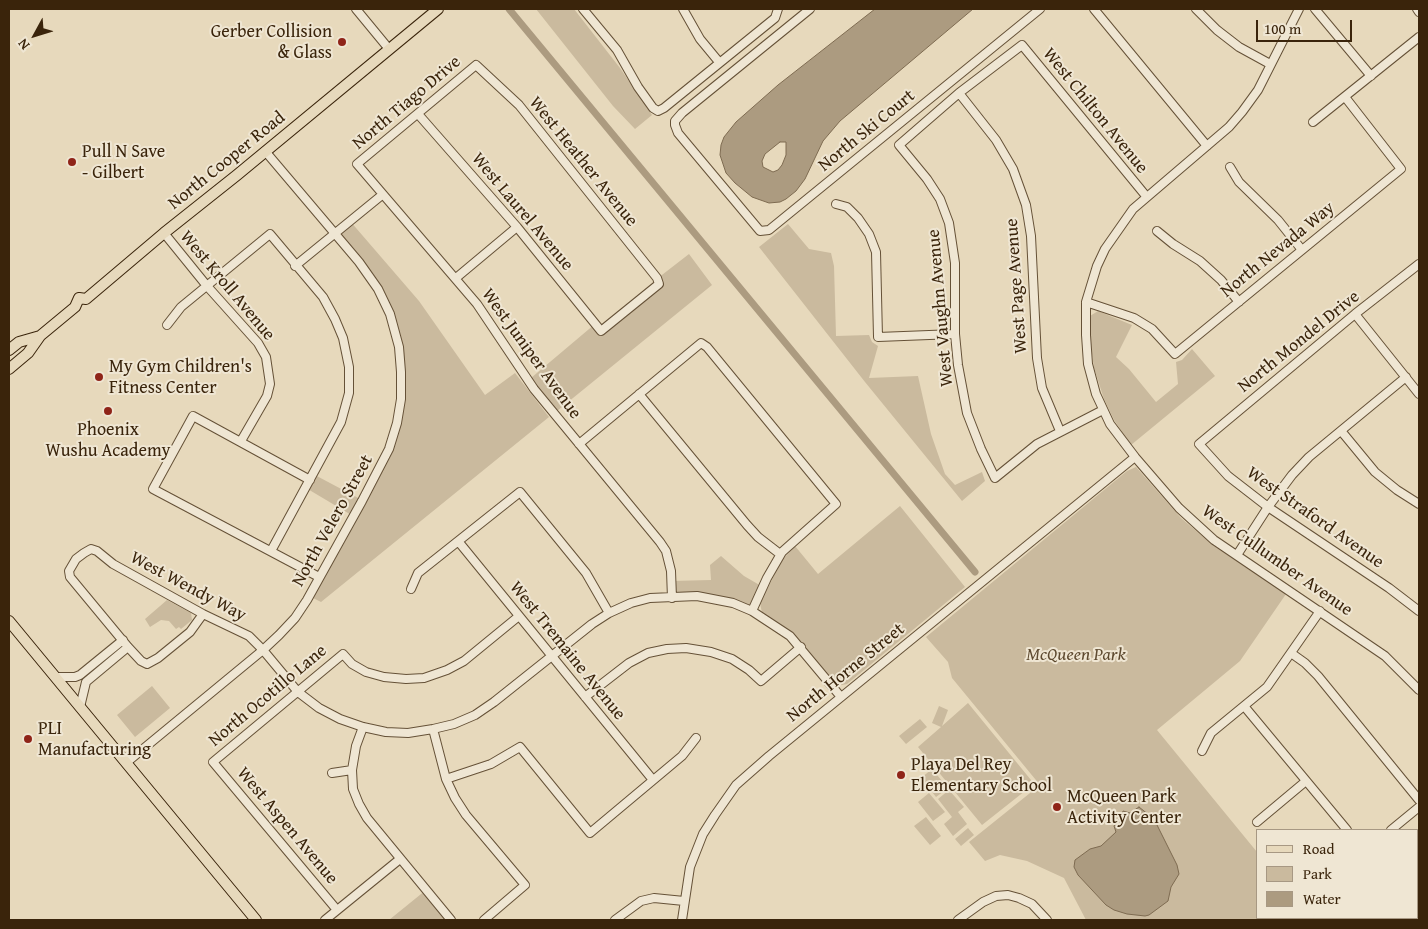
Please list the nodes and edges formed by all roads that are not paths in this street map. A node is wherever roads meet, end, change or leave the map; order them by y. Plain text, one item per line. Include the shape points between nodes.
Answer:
1 (356, 9) edge
2 (438, 9) edge
3 (582, 9) edge
4 (683, 9) edge
5 (779, 9) edge
6 (810, 9) edge
7 (1040, 9) edge
8 (1094, 9) edge
9 (1196, 9) edge
10 (1298, 9) edge
11 (1315, 9) edge
12 (1419, 37) edge
13 (389, 49) junction
14 (719, 62) junction
15 (1270, 64) junction
16 (476, 65) joint
17 (1371, 76) junction
18 (960, 94) junction
19 (1345, 97) junction
20 (418, 114) junction
21 (1313, 122) dead end
22 (1206, 146) junction
23 (265, 152) junction
24 (357, 164) joint
25 (1230, 167) dead end
26 (382, 195) junction
27 (1146, 196) junction
28 (836, 204) dead end
29 (517, 226) junction
30 (1157, 231) dead end
31 (164, 233) junction
32 (334, 234) junction
33 (1302, 250) junction
34 (1419, 264) edge
35 (295, 266) junction
36 (456, 278) junction
37 (207, 286) junction
38 (1086, 302) junction
39 (1239, 302) junction
40 (1355, 314) junction
41 (168, 325) dead end
42 (601, 331) joint
43 (955, 334) junction
44 (40, 336) junction
45 (9, 350) edge
46 (9, 369) edge
47 (1406, 377) junction
48 (639, 394) junction
49 (1419, 394) edge
50 (1103, 410) junction
51 (1060, 431) junction
52 (1342, 432) junction
53 (241, 441) junction
54 (579, 444) junction
55 (1198, 444) joint
56 (1135, 456) junction
57 (310, 480) junction
58 (1419, 504) edge
59 (1268, 507) junction
60 (458, 541) junction
61 (271, 551) junction
62 (780, 554) junction
63 (1237, 555) junction
64 (320, 577) junction
65 (411, 589) dead end
66 (672, 598) junction
67 (752, 610) junction
68 (1320, 611) junction
69 (1419, 611) edge
70 (609, 613) junction
71 (203, 614) junction
72 (519, 616) junction
73 (9, 621) edge
74 (125, 643) junction
75 (801, 647) junction
76 (263, 650) junction
77 (1291, 653) junction
78 (551, 656) junction
79 (56, 677) junction
80 (1419, 690) edge
81 (298, 692) junction
82 (585, 697) junction
83 (841, 697) junction
84 (1244, 706) junction
85 (80, 707) junction
86 (363, 727) junction
87 (433, 729) junction
88 (696, 738) dead end
89 (1202, 751) dead end
90 (214, 762) joint
91 (126, 763) junction
92 (352, 770) junction
93 (332, 773) dead end
94 (446, 779) junction
95 (653, 780) junction
96 (1306, 781) junction
97 (1419, 800) edge
98 (1419, 807) edge
99 (1257, 822) dead end
100 (1346, 829) edge
101 (1392, 829) edge
102 (400, 859) junction
103 (684, 901) junction
104 (337, 910) junction
105 (256, 920) edge
106 (325, 920) edge
107 (451, 920) edge
108 (484, 920) edge
109 (615, 920) edge
110 (682, 920) edge
111 (958, 920) edge
112 (1047, 920) edge

1 - 13 street
2 - 13 main road, North Cooper Road
3 - 14 street via 617,50 638,87 658,111
4 - 14 street via 700,39
5 - 14 street via 775,18
6 - 7 street, North Ski Court via 675,121 678,133 760,231 769,230
8 - 22 street
9 - 15 street via 1239,47
10 - 15 street, West Cullumber Avenue
11 - 17 street
12 - 17 street
13 - 23 main road, North Cooper Road
15 - 22 street, West Cullumber Avenue via 1258,90 1242,112
16 - 20 street, North Tiago Drive
16 - 42 street, West Heather Avenue via 519,105 658,278 659,284
17 - 19 street
18 - 27 street, West Chilton Avenue via 1022,45
18 - 43 street, West Vaughn Avenue via 899,144 940,199 949,223 955,263
18 - 51 street, West Page Avenue via 996,140 1013,169 1026,205 1031,236 1037,358 1042,388
19 - 21 street
19 - 33 street, North Nevada Way via 1401,169
20 - 24 street, North Tiago Drive
20 - 29 street, West Laurel Avenue
22 - 27 street, West Cullumber Avenue
23 - 31 main road, North Cooper Road
23 - 32 street, North Velero Street
24 - 26 street, West Juniper Avenue
25 - 33 street via 1239,182 1278,220
26 - 32 street
26 - 36 street, West Juniper Avenue
27 - 38 street, West Cullumber Avenue via 1132,209 1105,249
28 - 43 street via 847,207 858,218 876,252 878,337
29 - 36 street
29 - 42 street, West Laurel Avenue
30 - 39 street via 1200,261
31 - 37 street, West Kroll Avenue
31 - 44 main road, North Cooper Road via 86,299 79,298 75,307
32 - 35 street
32 - 64 street, North Velero Street via 360,262 390,314 399,347 401,398 389,449
33 - 39 street, North Nevada Way
34 - 40 street, North Mondel Drive
35 - 37 street via 270,234
35 - 57 street via 323,297 335,319 349,368 349,394 341,422
36 - 54 street, West Juniper Avenue via 529,383
37 - 41 street via 181,307
37 - 53 street, West Kroll Avenue via 258,344 266,358 270,384 267,396
38 - 39 street, North Nevada Way via 1134,318 1152,329 1175,354
38 - 50 street, West Cullumber Avenue via 1087,356
40 - 47 street
40 - 55 street, North Mondel Drive
43 - 51 street, West Vaughn Avenue via 968,413 994,478 1037,444
44 - 45 main road, North Cooper Road via 19,342
44 - 46 main road, North Cooper Road via 28,353
47 - 49 street
47 - 52 street
48 - 54 street
48 - 62 street via 758,537
48 - 62 street via 701,343 707,346 836,504
50 - 51 street
50 - 56 street, West Cullumber Avenue
52 - 58 street via 1375,472
52 - 59 street via 1309,457
53 - 57 street
53 - 61 street via 193,416 153,489
54 - 66 street, West Juniper Avenue via 666,551
55 - 59 street, West Straford Avenue via 1228,476
56 - 63 street, West Cullumber Avenue via 1196,525
56 - 83 street, North Horne Street
57 - 61 street
59 - 63 street
59 - 69 street, West Straford Avenue
60 - 65 street via 418,573
60 - 70 street via 520,492 586,572
60 - 72 street, West Tremaine Avenue
61 - 64 street
62 - 67 street
63 - 68 street, West Cullumber Avenue
64 - 76 street, North Velero Street via 295,618
66 - 67 street, West Wendy Way via 714,598
66 - 70 street, West Wendy Way via 650,598
67 - 75 street, West Wendy Way
68 - 77 street
68 - 80 street, West Cullumber Avenue via 1385,656
70 - 78 street, West Wendy Way
71 - 74 street via 190,632 147,664
71 - 74 street, West Wendy Way via 114,564 98,550 91,550 76,559 69,571 70,577
71 - 76 street, West Wendy Way via 249,636
72 - 78 street, West Tremaine Avenue
72 - 81 street, North Ocotillo Lane via 464,661 424,678 406,680 366,672 342,654
73 - 79 main road
74 - 79 street via 80,675
74 - 85 street via 86,682
75 - 82 street via 762,681 732,659 711,652 686,648 648,653 629,663
75 - 83 street, West Wendy Way
76 - 81 street, West Wendy Way
76 - 91 street, North Velero Street
77 - 84 street via 1267,686
77 - 97 street via 1318,676
78 - 82 street, West Tremaine Avenue
78 - 87 street, West Wendy Way via 475,715
79 - 85 main road
81 - 86 street, West Wendy Way via 319,708
81 - 90 street, North Ocotillo Lane
82 - 95 street, West Tremaine Avenue
83 - 103 street, North Horne Street via 749,773 728,795 703,834 690,867
84 - 89 street via 1212,733
84 - 96 street
85 - 91 main road
86 - 87 street, West Wendy Way via 408,733
86 - 92 street
87 - 94 street
88 - 95 street via 682,756
90 - 104 street, West Aspen Avenue
91 - 105 main road
92 - 93 street
92 - 102 street via 353,789 359,804
94 - 95 street via 491,764 520,747 590,833
94 - 108 street via 466,815 525,885
96 - 99 street
96 - 100 street
98 - 101 street
102 - 104 street
102 - 107 street
103 - 109 street via 654,898 641,901
103 - 110 street
104 - 106 street
111 - 112 street via 983,902 1008,895 1032,904

